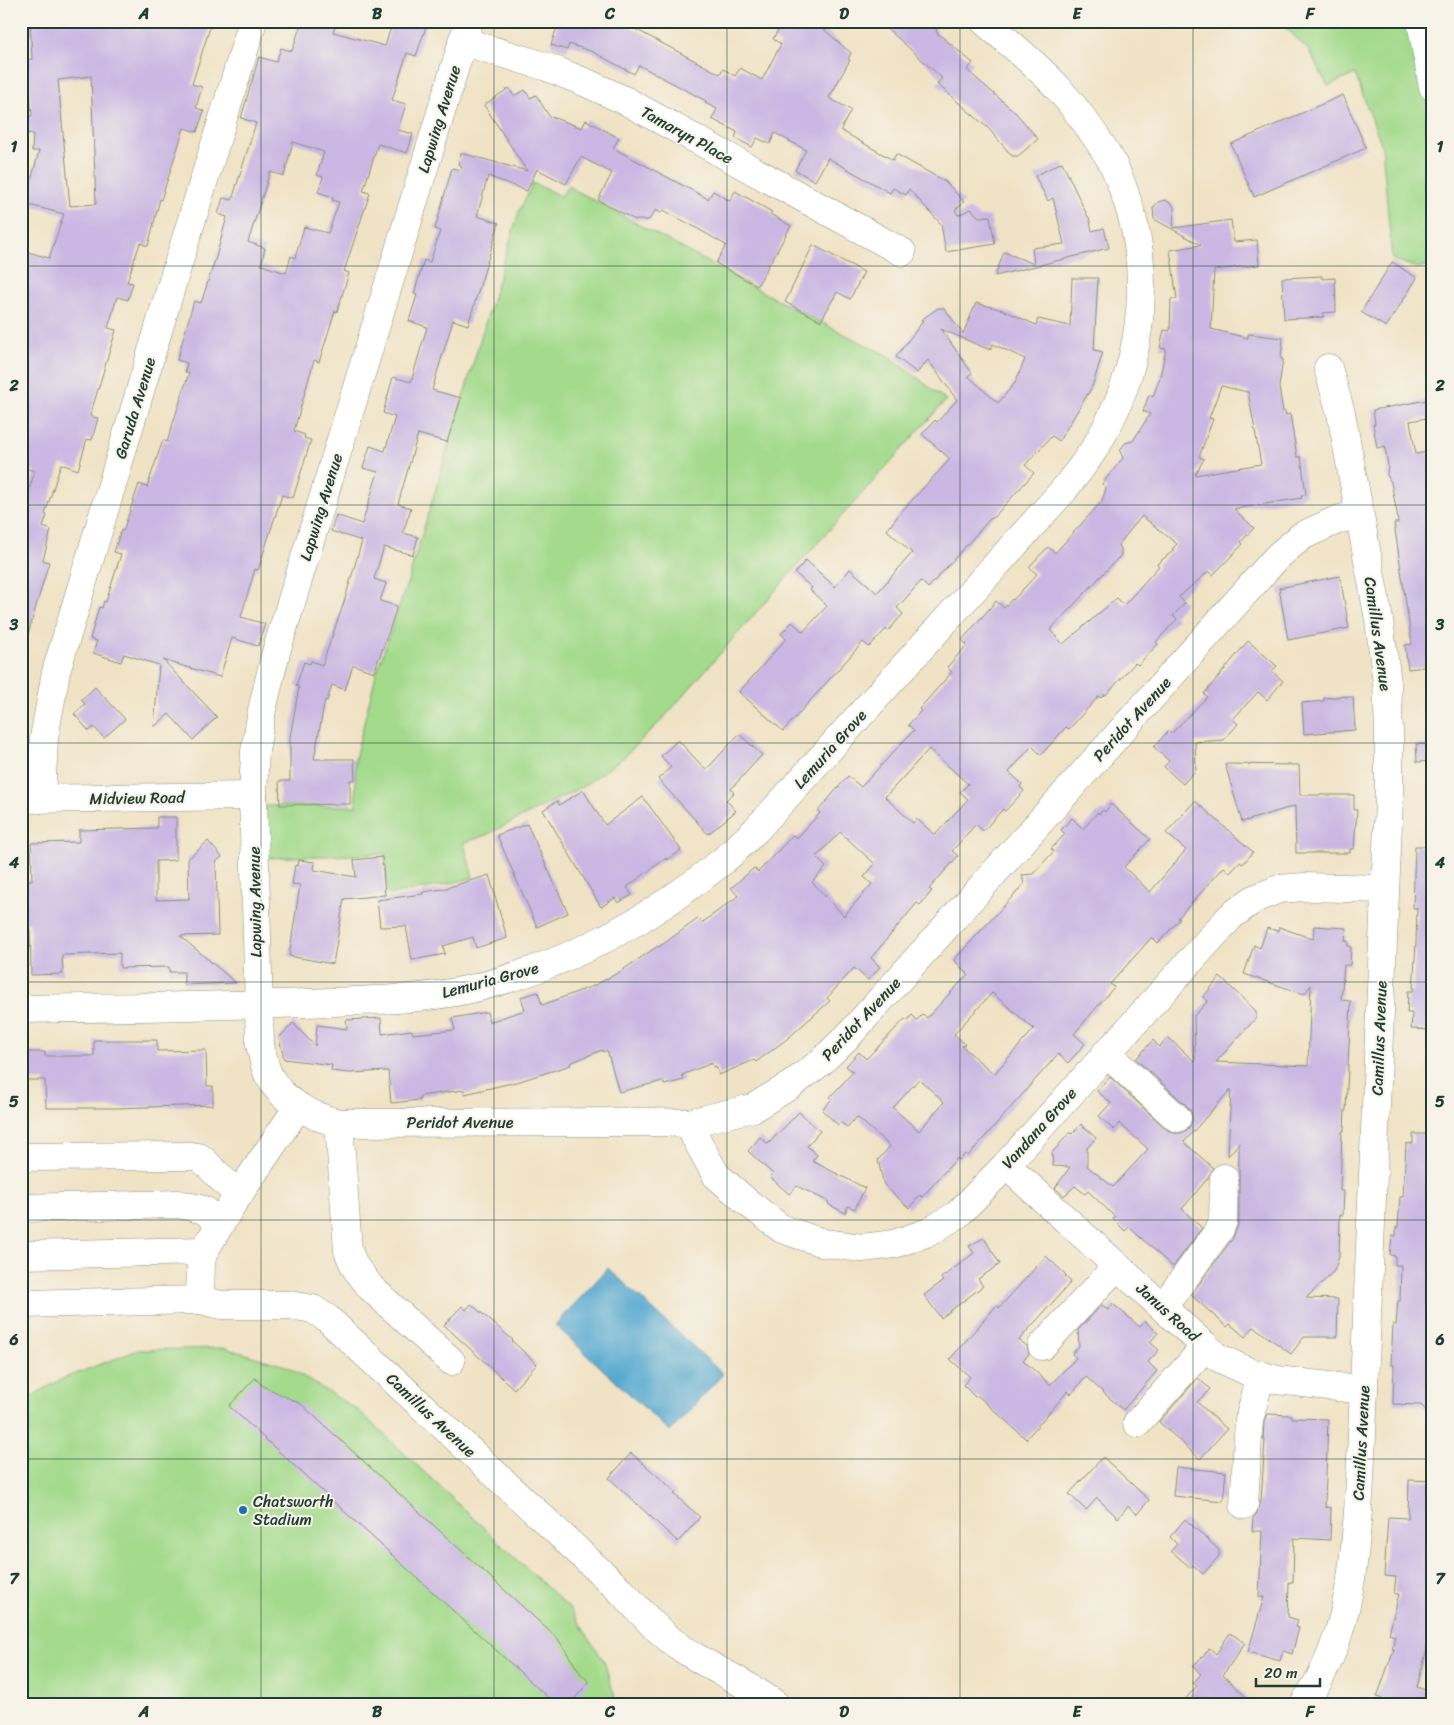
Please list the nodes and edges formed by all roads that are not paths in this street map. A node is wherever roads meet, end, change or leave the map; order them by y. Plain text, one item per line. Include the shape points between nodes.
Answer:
1 (253, 21) edge
2 (984, 21) edge
3 (1421, 21) edge
4 (465, 31) edge
5 (1433, 88) edge
6 (902, 252) dead end
7 (1328, 368) dead end
8 (1359, 514) junction
9 (253, 796) junction
10 (31, 799) edge
11 (1385, 889) junction
12 (258, 1005) junction
13 (21, 1009) edge
14 (1106, 1053) junction
15 (298, 1107) junction
16 (1177, 1118) dead end
17 (339, 1123) junction
18 (689, 1123) junction
19 (21, 1157) edge
20 (1006, 1165) junction
21 (1224, 1178) dead end
22 (238, 1195) junction
23 (21, 1208) edge
24 (220, 1222) junction
25 (204, 1251) junction
26 (21, 1255) edge
27 (1117, 1266) junction
28 (200, 1300) junction
29 (21, 1304) edge
30 (1163, 1307) junction
31 (1042, 1346) dead end
32 (1206, 1346) junction
33 (450, 1361) dead end
34 (1261, 1375) junction
35 (1364, 1390) junction
36 (1137, 1423) dead end
37 (1244, 1505) dead end
38 (775, 1704) edge
39 (1304, 1704) edge

1 - 10 main road, Garuda Avenue via 56,672
2 - 12 main road, Lemuria Grove via 1057,87 1084,121 1109,158 1125,194 1137,234 1141,311 1134,353 1120,396 1086,463 756,830 720,864 673,898 620,932 570,956 480,987 420,998
3 - 5 main road
4 - 6 main road, Tamaryn Place via 618,98
4 - 9 main road, Lapwing Avenue via 276,652 255,751
7 - 8 main road, Camillus Avenue via 1341,413
8 - 11 main road, Camillus Avenue via 1387,683 1389,801
8 - 18 main road, Peridot Avenue via 1302,536 1278,556 821,1062 753,1108
9 - 10 main road, Midview Road
9 - 12 main road, Lapwing Avenue
11 - 14 main road, Vandana Grove via 1304,887 1279,889 1254,899 1230,916
11 - 35 main road, Camillus Avenue
12 - 13 main road, Lemuria Grove
12 - 15 main road, Peridot Avenue via 260,1045 268,1075
14 - 16 main road
14 - 20 main road, Vandana Grove
15 - 17 main road, Peridot Avenue
15 - 22 main road
17 - 18 main road, Peridot Avenue
17 - 33 main road via 348,1251 355,1267 371,1288
18 - 20 main road, Vandana Grove via 716,1175 782,1229 823,1243 862,1248 894,1244 929,1232 958,1214
19 - 22 main road via 199,1157
20 - 27 main road, Janus Road
21 - 30 main road via 1220,1229
22 - 24 main road
23 - 24 main road via 179,1204 204,1210
24 - 25 main road
25 - 26 main road
25 - 28 main road
27 - 30 main road, Janus Road
27 - 31 main road
28 - 29 main road, Camillus Avenue
28 - 38 main road, Camillus Avenue via 221,1305 290,1305 313,1309 328,1319 622,1592 656,1628 692,1655
30 - 32 main road, Janus Road
32 - 34 main road, Janus Road via 1217,1356
32 - 36 main road
34 - 35 main road, Janus Road
34 - 37 main road via 1249,1420
35 - 39 main road, Camillus Avenue via 1355,1554 1347,1600 1336,1643

